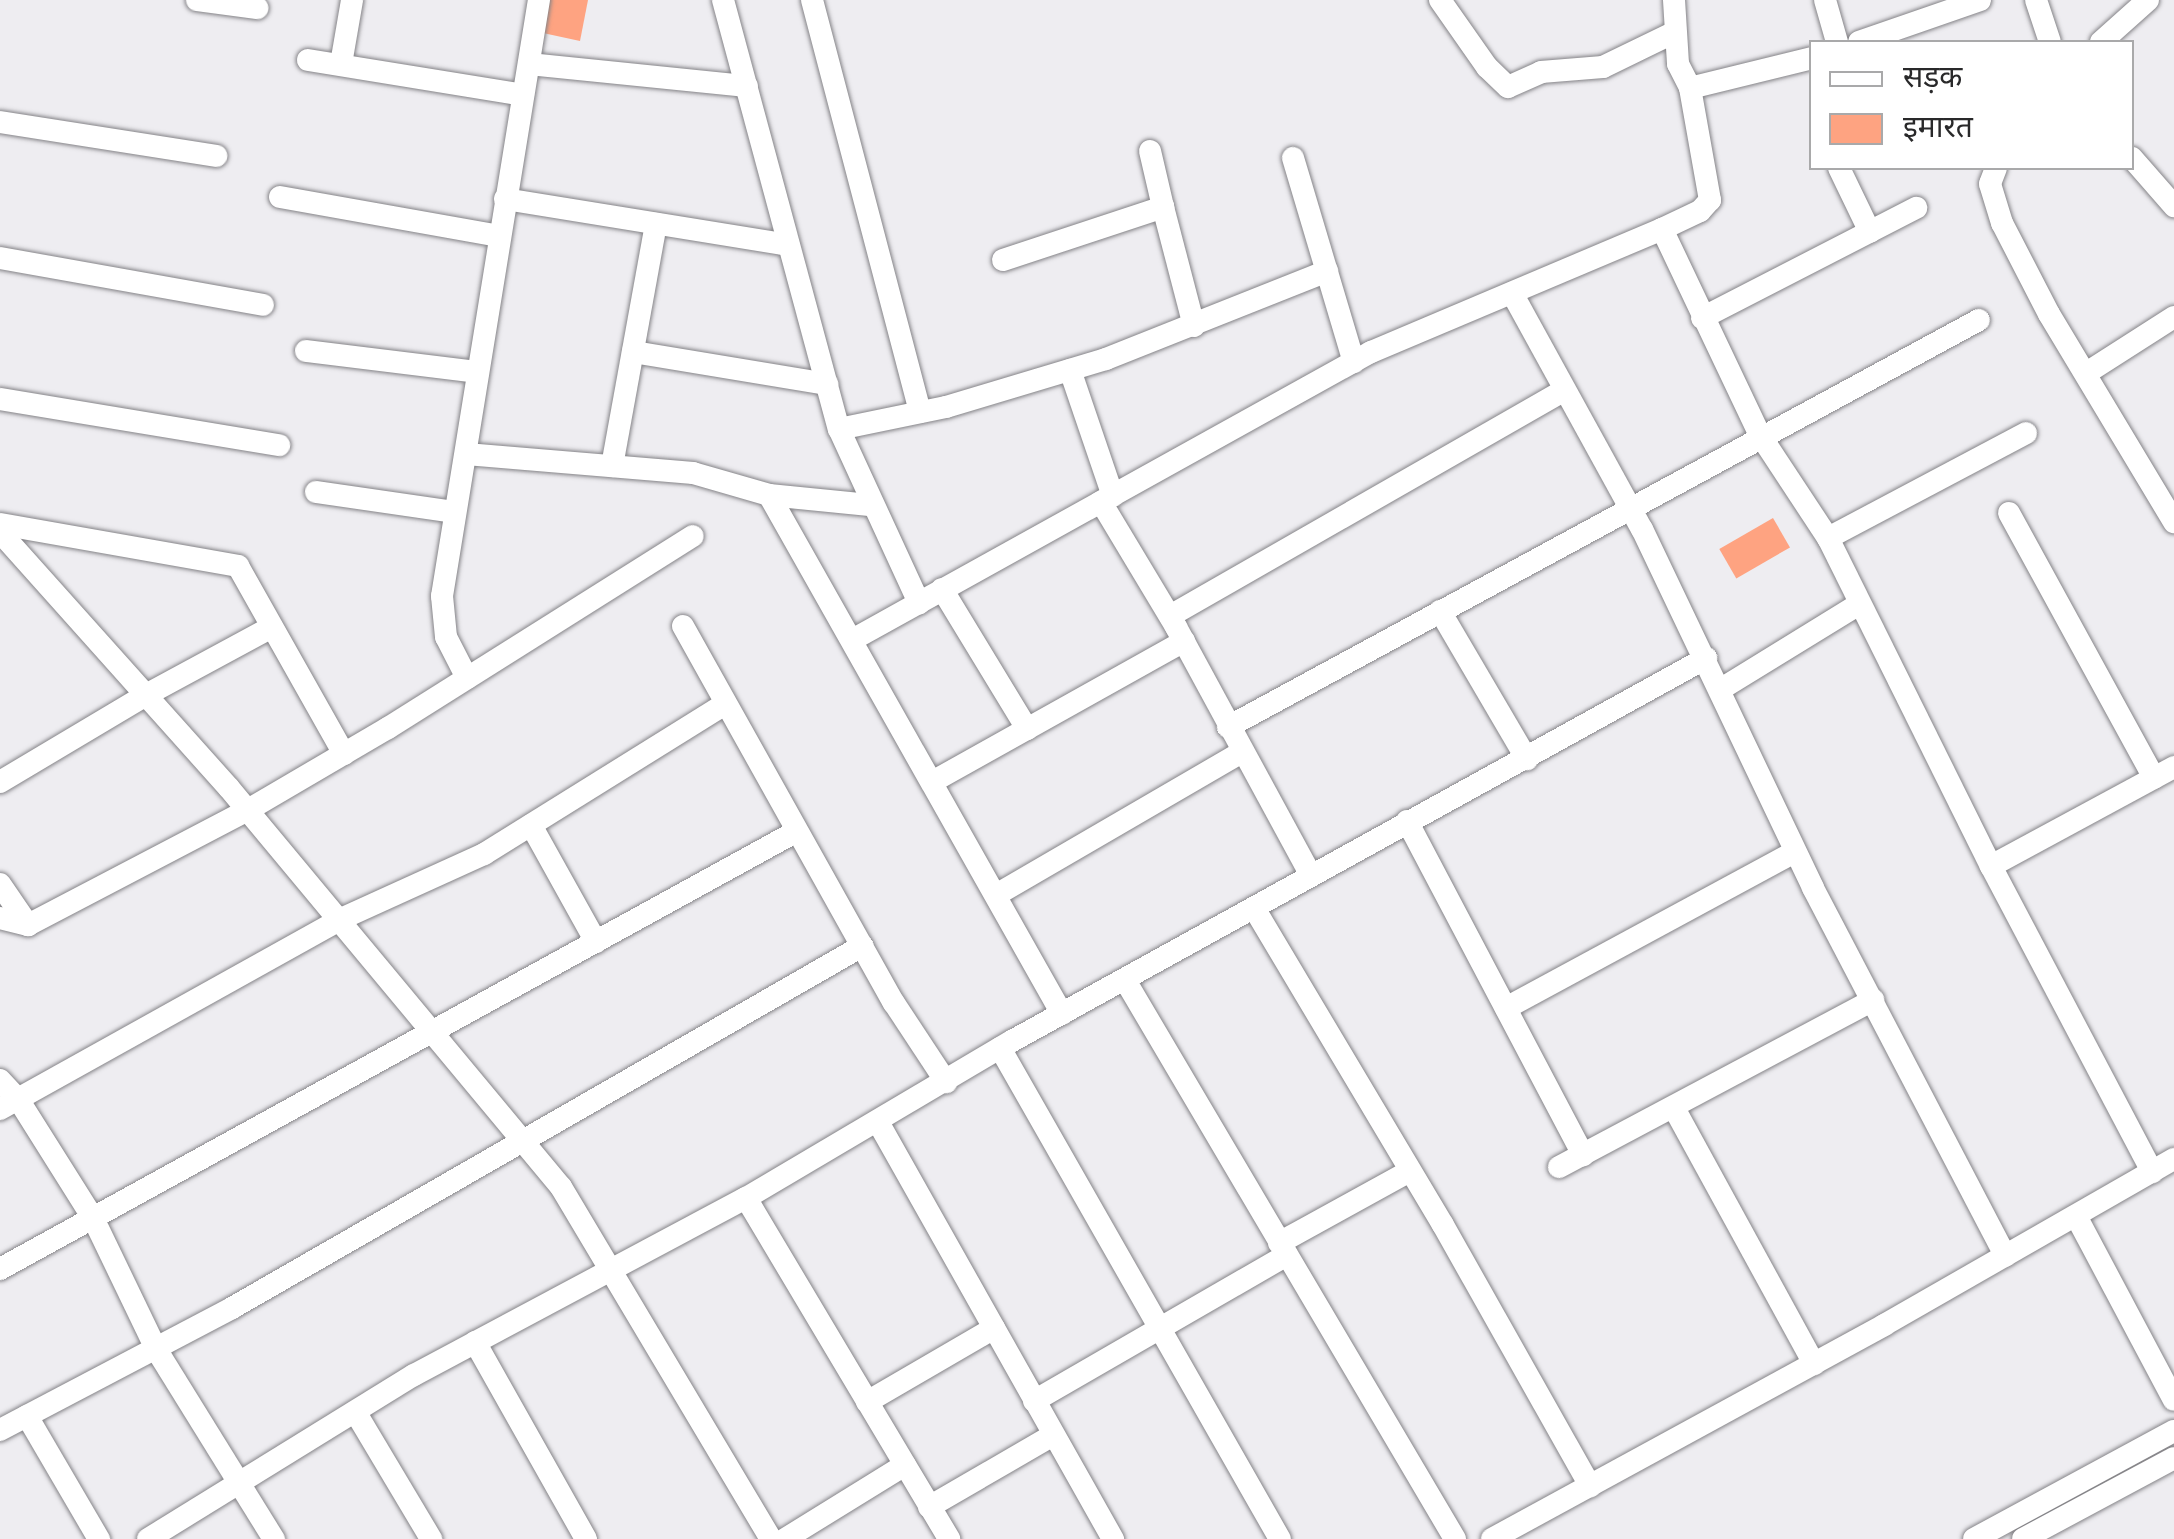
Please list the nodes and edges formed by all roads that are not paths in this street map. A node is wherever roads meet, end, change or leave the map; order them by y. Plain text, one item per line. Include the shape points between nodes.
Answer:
1 (197, 0) edge
2 (352, 0) edge
3 (539, 0) edge
4 (723, 0) edge
5 (812, 0) edge
6 (1440, 0) edge
7 (1674, 0) edge
8 (1825, 0) edge
9 (1980, 0) edge
10 (2036, 0) edge
11 (2148, 0) edge
12 (257, 8) dead end
13 (1674, 33) junction
14 (1836, 40) edge
15 (1865, 40) edge
16 (2049, 40) edge
17 (2104, 40) edge
18 (1809, 59) edge
19 (308, 60) dead end
20 (341, 64) junction
21 (529, 64) junction
22 (747, 86) junction
23 (1690, 88) junction
24 (523, 95) junction
25 (0, 122) edge
26 (1150, 151) dead end
27 (216, 156) dead end
28 (1293, 158) dead end
29 (2134, 160) edge
30 (1839, 170) edge
31 (1995, 170) edge
32 (280, 197) dead end
33 (505, 200) junction
34 (2174, 206) edge
35 (1163, 207) junction
36 (1916, 208) dead end
37 (656, 224) junction
38 (1662, 229) junction
39 (1870, 232) junction
40 (499, 236) junction
41 (788, 245) junction
42 (0, 258) edge
43 (1004, 260) dead end
44 (1327, 272) junction
45 (1512, 294) junction
46 (263, 305) dead end
47 (2174, 316) edge
48 (1702, 318) junction
49 (1979, 320) dead end
50 (1194, 326) junction
51 (306, 351) dead end
52 (633, 352) junction
53 (1354, 362) junction
54 (1070, 370) junction
55 (478, 372) junction
56 (2088, 372) junction
57 (826, 384) junction
58 (1563, 390) junction
59 (0, 399) edge
60 (920, 412) junction
61 (839, 429) junction
62 (2026, 433) dead end
63 (1760, 435) junction
64 (279, 444) dead end
65 (466, 454) junction
66 (612, 466) junction
67 (316, 492) dead end
68 (768, 495) junction
69 (1107, 499) junction
70 (870, 505) junction
71 (1631, 511) junction
72 (455, 512) junction
73 (2009, 513) dead end
74 (2174, 522) edge
75 (0, 524) edge
76 (0, 532) edge
77 (693, 536) dead end
78 (1828, 538) junction
79 (942, 590) junction
80 (919, 604) junction
81 (1859, 604) junction
82 (1440, 610) junction
83 (1170, 616) junction
84 (683, 626) dead end
85 (272, 627) junction
86 (852, 640) junction
87 (1184, 640) junction
88 (1706, 658) junction
89 (467, 678) junction
90 (1721, 689) junction
91 (146, 695) junction
92 (725, 704) junction
93 (1228, 727) junction
94 (1027, 729) junction
95 (1242, 752) junction
96 (344, 754) junction
97 (1527, 759) junction
98 (2164, 772) edge
99 (0, 782) edge
100 (932, 782) junction
101 (248, 810) junction
102 (1408, 821) junction
103 (531, 825) junction
104 (797, 831) junction
105 (1795, 852) junction
106 (1991, 866) junction
107 (1311, 876) junction
108 (0, 884) edge
109 (996, 895) junction
110 (1254, 908) junction
111 (0, 918) edge
112 (340, 919) junction
113 (28, 925) junction
114 (596, 942) junction
115 (862, 946) junction
116 (1125, 980) junction
117 (1873, 1000) junction
118 (1506, 1008) junction
119 (1062, 1014) junction
120 (433, 1032) junction
121 (1000, 1048) junction
122 (0, 1080) edge
123 (946, 1082) junction
124 (9, 1104) edge
125 (1674, 1108) junction
126 (878, 1122) junction
127 (524, 1143) junction
128 (1583, 1155) junction
129 (2174, 1159) edge
130 (1559, 1167) dead end
131 (1410, 1171) junction
132 (2152, 1172) junction
133 (746, 1198) junction
134 (2076, 1216) junction
135 (93, 1218) junction
136 (1283, 1249) junction
137 (2005, 1256) junction
138 (610, 1268) junction
139 (0, 1269) edge
140 (994, 1328) junction
141 (1160, 1328) junction
142 (475, 1342) junction
143 (156, 1349) junction
144 (1814, 1364) junction
145 (2174, 1400) edge
146 (1034, 1401) junction
147 (868, 1402) junction
148 (356, 1413) junction
149 (27, 1416) junction
150 (0, 1430) edge
151 (2174, 1431) edge
152 (1053, 1434) junction
153 (2174, 1458) edge
154 (905, 1465) junction
155 (240, 1485) junction
156 (1590, 1486) junction
157 (930, 1506) junction
158 (100, 1539) edge
159 (148, 1539) edge
160 (274, 1539) edge
161 (432, 1539) edge
162 (586, 1539) edge
163 (771, 1539) edge
164 (785, 1539) edge
165 (949, 1539) edge
166 (1113, 1539) edge
167 (1280, 1539) edge
168 (1455, 1539) edge
169 (1492, 1539) edge
170 (1974, 1539) edge
171 (2024, 1539) edge

1 - 12 street
2 - 20 street
3 - 21 street
4 - 22 street
5 - 60 street
6 - 13 street via 1508,87 1541,72 1603,67
7 - 13 street
8 - 14 street
9 - 15 street
10 - 16 street
11 - 17 street
13 - 23 street
18 - 23 street
19 - 20 street
20 - 24 street
21 - 22 street
21 - 24 street
22 - 41 street
23 - 38 street via 1710,200
24 - 33 street
25 - 27 street
26 - 35 street
28 - 44 street
29 - 34 street
30 - 39 street
31 - 56 street via 1990,184 2002,223
32 - 40 street
33 - 37 street
33 - 40 street
35 - 43 street
35 - 50 street
36 - 39 street
37 - 41 street
37 - 52 street
38 - 45 street
38 - 48 street
39 - 48 street
40 - 55 street
41 - 57 street
42 - 46 street
44 - 50 street
44 - 53 street
45 - 53 street
45 - 58 street
47 - 56 street
48 - 63 street
49 - 63 street
50 - 54 street
51 - 55 street
52 - 57 street
52 - 66 street
53 - 69 street
54 - 60 street
54 - 69 street
55 - 65 street
56 - 74 street
57 - 61 street
58 - 71 street
58 - 83 street
59 - 64 street
60 - 61 street
61 - 70 street
62 - 78 street
63 - 71 street
63 - 78 street
65 - 66 street
65 - 72 street
66 - 68 street via 694,473
67 - 72 street
68 - 70 street
68 - 86 street
69 - 79 street
69 - 83 street
70 - 80 street
71 - 82 street
71 - 88 street
72 - 89 street via 442,617
73 - 98 street
75 - 85 street via 238,566
76 - 91 street
77 - 89 street
78 - 81 street
79 - 80 street
79 - 94 street
80 - 86 street
81 - 90 street
81 - 106 street
82 - 93 street
82 - 97 street
83 - 87 street
84 - 92 street
85 - 91 street
85 - 96 street
86 - 100 street
87 - 93 street
87 - 94 street
88 - 90 street
88 - 97 street
89 - 96 street
90 - 105 street
91 - 99 street
91 - 101 street
92 - 103 street
92 - 104 street
93 - 95 street
94 - 100 street
95 - 107 street
95 - 109 street
96 - 101 street
97 - 102 street
98 - 106 street
100 - 109 street
101 - 112 street
101 - 113 street
102 - 107 street
102 - 118 street
103 - 112 street via 484,854
103 - 114 street
104 - 114 street
104 - 115 street
105 - 117 street
105 - 118 street
106 - 132 street
107 - 110 street
108 - 113 street
109 - 119 street
110 - 116 street
110 - 131 street
111 - 113 street
112 - 120 street
112 - 124 street
114 - 120 street
115 - 123 street
115 - 127 street
116 - 119 street
116 - 136 street
117 - 125 street
117 - 137 street
118 - 128 street
119 - 121 street
120 - 127 street
120 - 135 street
121 - 123 street
121 - 141 street
122 - 124 street
123 - 126 street
124 - 135 street
125 - 128 street
125 - 144 street
126 - 133 street
126 - 140 street
127 - 138 street via 561,1187
127 - 143 street
128 - 130 street
129 - 132 street
131 - 136 street
131 - 156 street
132 - 134 street
133 - 138 street
133 - 147 street
134 - 137 street
134 - 145 street
135 - 139 street
135 - 143 street
136 - 141 street
136 - 168 street
137 - 144 street
138 - 142 street
138 - 163 street
140 - 146 street
140 - 147 street
141 - 146 street
141 - 167 street
142 - 148 street
142 - 162 street
143 - 149 street
143 - 155 street
144 - 156 street
146 - 152 street
147 - 154 street
148 - 155 street
148 - 161 street
149 - 150 street
149 - 158 street
151 - 170 street
152 - 157 street
152 - 166 street
153 - 171 street
154 - 157 street
154 - 164 street
155 - 159 street
155 - 160 street
156 - 169 street
157 - 165 street

